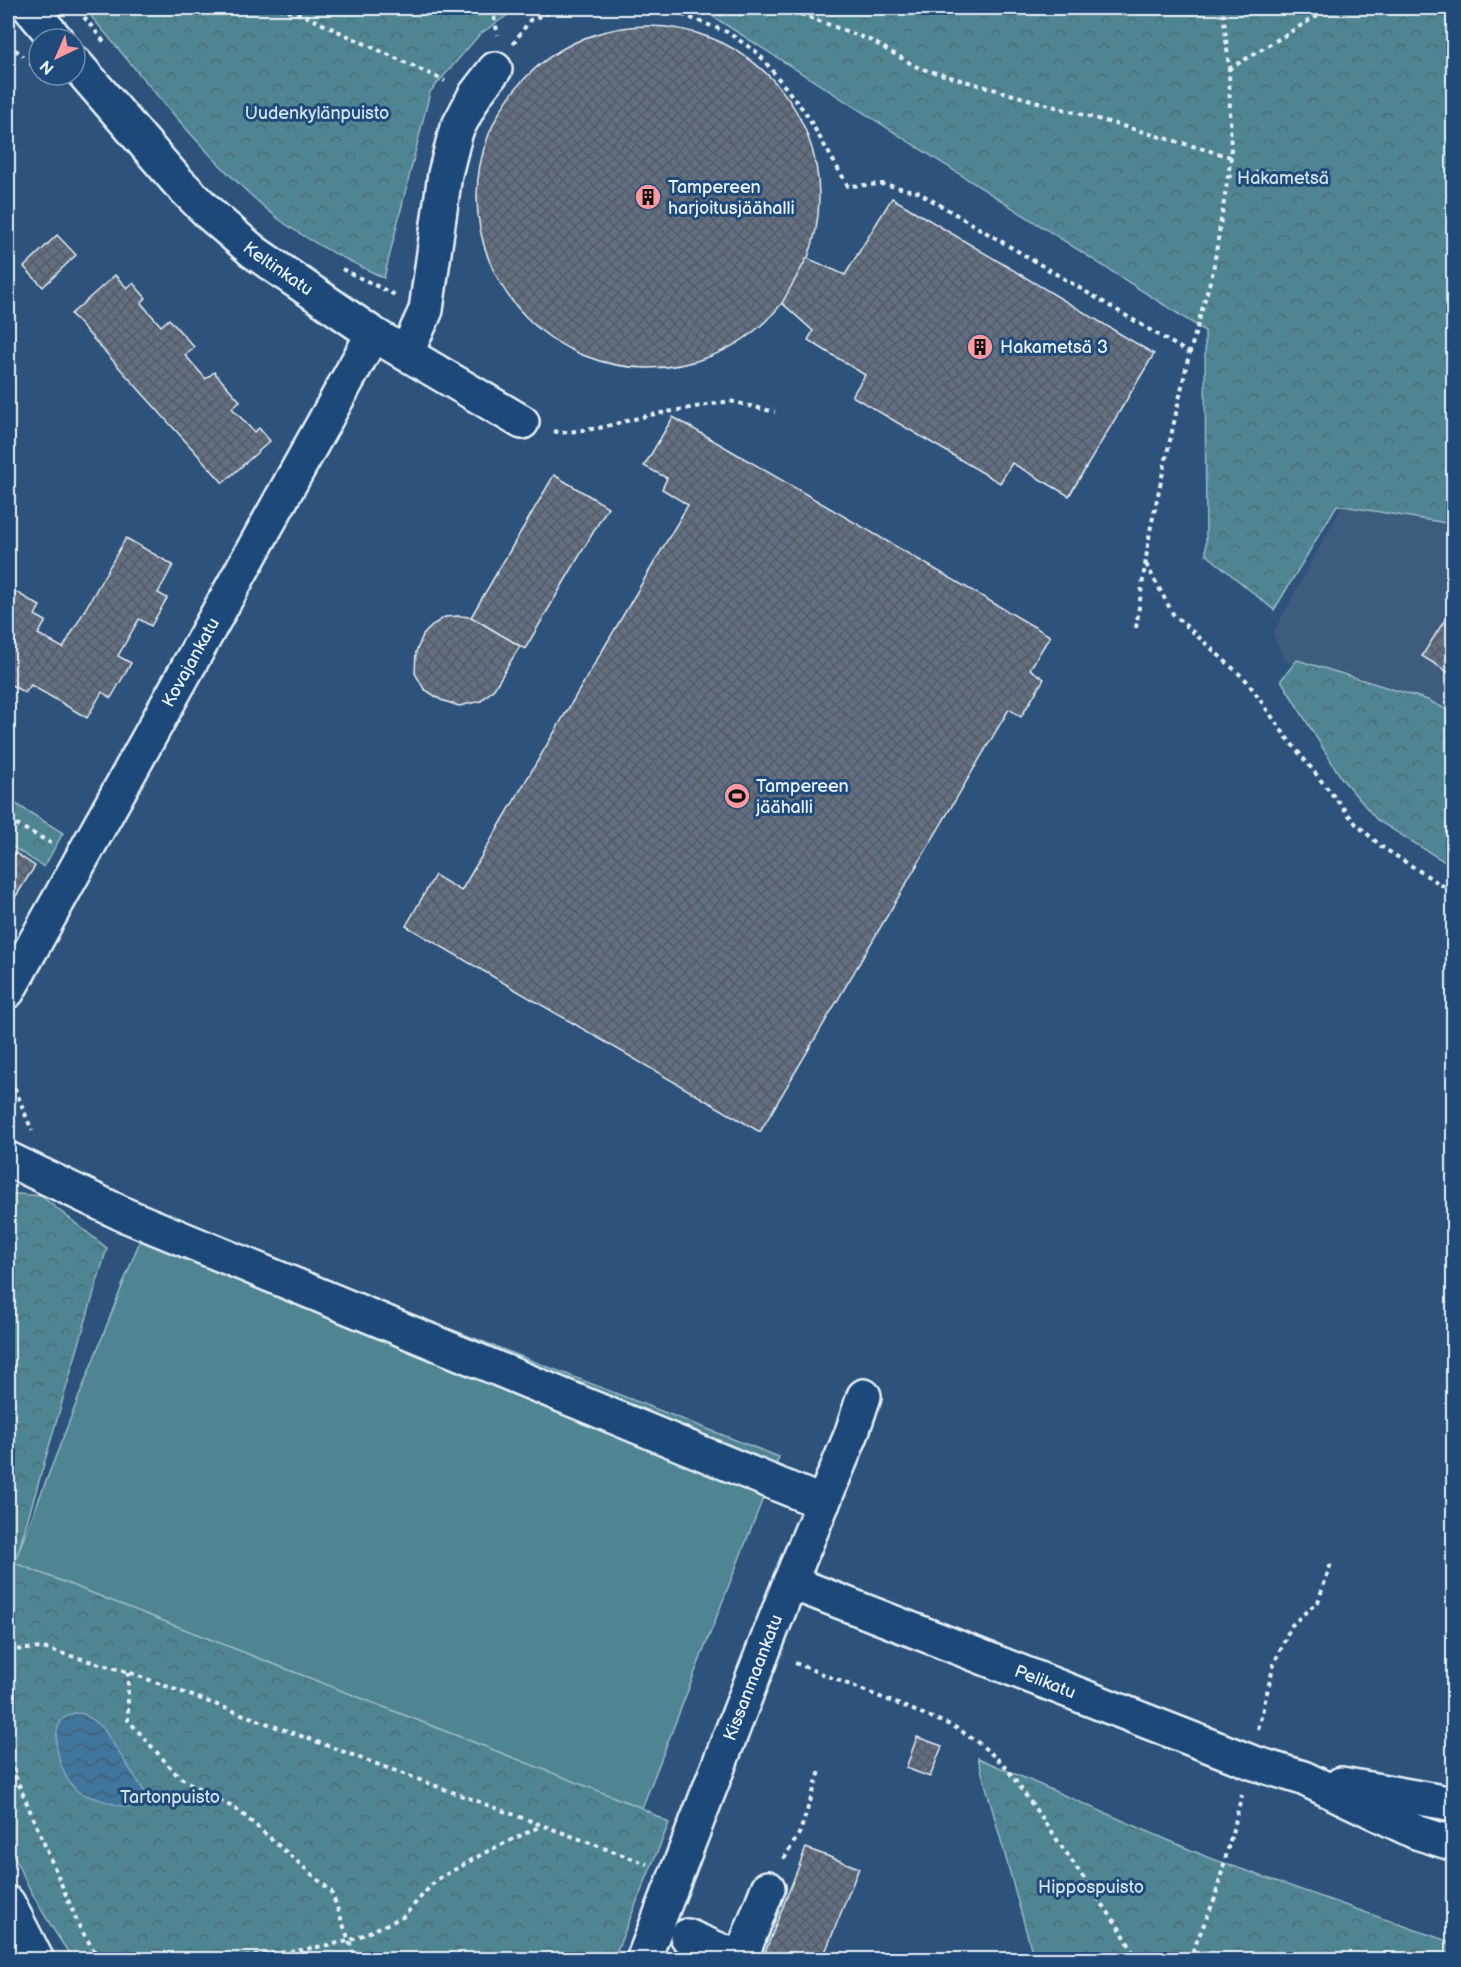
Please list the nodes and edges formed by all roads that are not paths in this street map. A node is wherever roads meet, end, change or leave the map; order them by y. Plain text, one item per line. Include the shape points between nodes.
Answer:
1 (30, 8) edge
2 (46, 27) edge
3 (495, 69) road end
4 (87, 77) edge
5 (373, 334) junction
6 (406, 354) junction
7 (522, 422) road end
8 (8, 991) edge
9 (8, 1159) edge
10 (864, 1396) dead end
11 (823, 1503) junction
12 (790, 1582) junction
13 (1303, 1778) junction
14 (1454, 1804) edge
15 (1454, 1844) edge
16 (768, 1888) dead end
17 (8, 1903) edge
18 (687, 1936) dead end
19 (37, 1959) edge
20 (643, 1959) edge
21 (740, 1959) edge

1 - 2 street
3 - 6 street via 475,95 456,131 426,310
4 - 5 street, Keltinkatu via 169,173 211,215 254,252
5 - 6 street, Keltinkatu
5 - 8 street, Kovajankatu
6 - 7 street, Keltinkatu
9 - 11 street via 125,1215
10 - 11 street, Kissanmaankatu
11 - 12 street, Kissanmaankatu
12 - 13 street, Pelikatu via 1251,1762
12 - 20 street, Kissanmaankatu
13 - 14 street, Pelikatu
13 - 15 street, Pelikatu via 1416,1832
16 - 21 street
17 - 19 street
18 - 21 street

